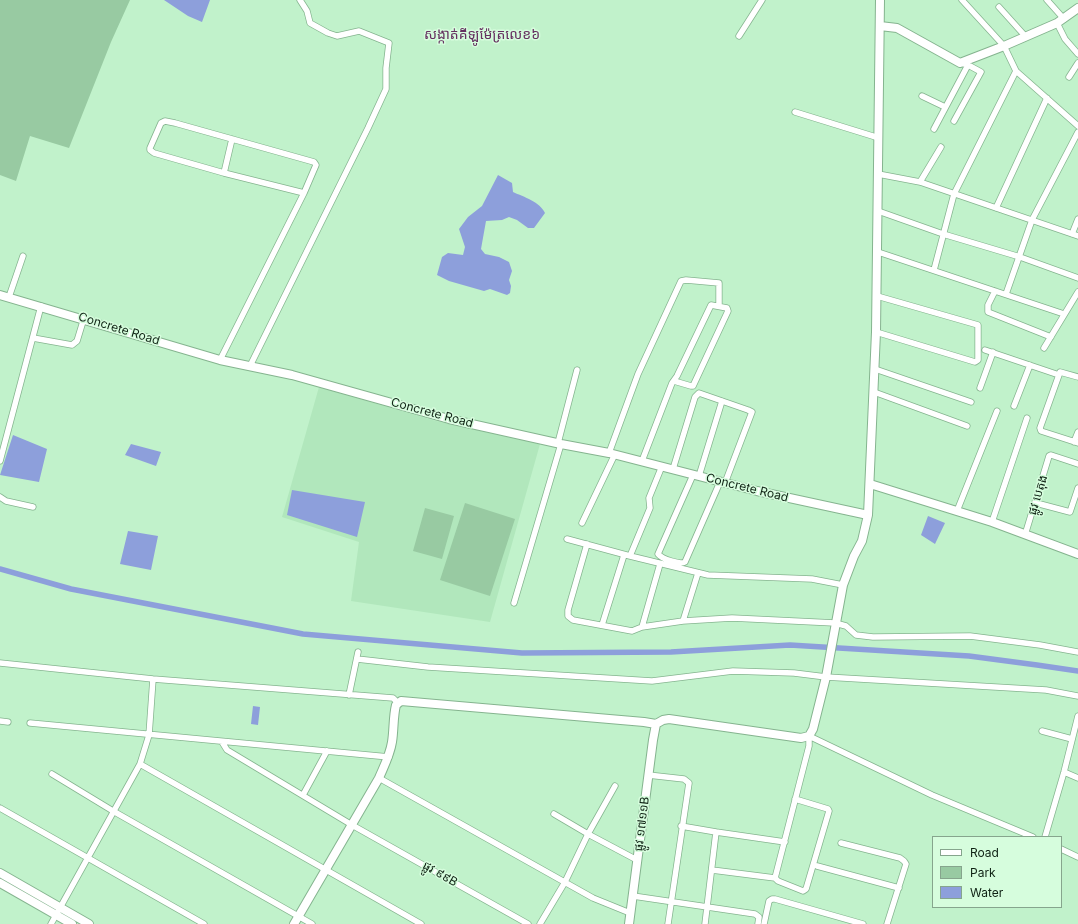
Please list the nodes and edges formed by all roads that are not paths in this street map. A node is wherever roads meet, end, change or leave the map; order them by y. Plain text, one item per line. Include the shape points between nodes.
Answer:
1 (300, 0) edge
2 (762, 0) edge
3 (880, 0) edge
4 (962, 0) edge
5 (1047, 0) edge
6 (999, 8) dead end
7 (1078, 8) edge
8 (1061, 21) junction
9 (880, 26) junction
10 (739, 36) dead end
11 (1026, 37) junction
12 (1004, 46) junction
13 (1078, 54) edge
14 (1078, 62) edge
15 (964, 64) junction
16 (1016, 71) junction
17 (1069, 77) dead end
18 (922, 96) dead end
19 (1047, 98) junction
20 (945, 107) junction
21 (795, 112) dead end
22 (954, 121) dead end
23 (1078, 126) edge
24 (934, 129) dead end
25 (1078, 132) edge
26 (879, 138) junction
27 (232, 140) junction
28 (941, 147) dead end
29 (224, 174) junction
30 (878, 174) junction
31 (920, 182) junction
32 (304, 193) junction
33 (954, 194) junction
34 (996, 208) junction
35 (878, 211) junction
36 (1078, 219) edge
37 (1032, 220) junction
38 (942, 234) junction
39 (1075, 235) edge
40 (878, 252) junction
41 (24, 256) dead end
42 (1020, 257) junction
43 (934, 270) junction
44 (1078, 278) edge
45 (995, 290) junction
46 (1078, 292) edge
47 (0, 294) edge
48 (1006, 294) junction
49 (877, 296) junction
50 (9, 297) junction
51 (41, 306) junction
52 (719, 306) junction
53 (1064, 314) junction
54 (84, 318) junction
55 (876, 332) junction
56 (1051, 337) junction
57 (33, 338) junction
58 (1044, 348) dead end
59 (985, 350) dead end
60 (993, 352) junction
61 (220, 360) junction
62 (1030, 365) junction
63 (250, 366) junction
64 (875, 369) junction
65 (578, 370) dead end
66 (1059, 375) junction
67 (1078, 376) edge
68 (674, 381) junction
69 (980, 388) dead end
70 (874, 392) junction
71 (722, 401) junction
72 (971, 402) dead end
73 (1014, 406) dead end
74 (997, 411) dead end
75 (1027, 418) dead end
76 (967, 426) dead end
77 (1078, 432) edge
78 (1076, 442) edge
79 (560, 444) junction
80 (612, 453) junction
81 (0, 461) edge
82 (642, 461) junction
83 (1078, 464) edge
84 (662, 466) junction
85 (673, 469) junction
86 (696, 475) junction
87 (722, 483) junction
88 (870, 484) junction
89 (1078, 488) edge
90 (0, 497) edge
91 (1036, 503) junction
92 (33, 507) dead end
93 (958, 511) junction
94 (868, 515) junction
95 (992, 522) junction
96 (582, 523) dead end
97 (1025, 535) junction
98 (567, 539) dead end
99 (587, 544) junction
100 (1078, 554) edge
101 (627, 555) junction
102 (660, 564) junction
103 (698, 573) junction
104 (843, 585) junction
105 (514, 603) dead end
106 (683, 620) junction
107 (602, 625) junction
108 (835, 626) junction
109 (642, 627) junction
110 (358, 652) dead end
111 (1078, 652) edge
112 (357, 659) junction
113 (0, 663) edge
114 (826, 674) junction
115 (153, 679) junction
116 (349, 695) junction
117 (1078, 696) edge
118 (398, 703) junction
119 (1078, 716) edge
120 (0, 721) edge
121 (8, 722) dead end
122 (30, 723) dead end
123 (656, 724) junction
124 (1042, 731) dead end
125 (149, 735) junction
126 (809, 736) junction
127 (1072, 739) junction
128 (222, 742) junction
129 (327, 751) junction
130 (389, 757) junction
131 (140, 764) junction
132 (1064, 772) junction
133 (52, 774) dead end
134 (648, 775) junction
135 (379, 778) junction
136 (1078, 778) edge
137 (615, 786) dead end
138 (303, 795) junction
139 (795, 798) junction
140 (0, 808) edge
141 (113, 812) junction
142 (554, 814) dead end
143 (352, 824) junction
144 (681, 826) junction
145 (716, 832) junction
146 (588, 834) junction
147 (1031, 836) edge
148 (1045, 836) edge
149 (785, 842) junction
150 (841, 843) dead end
151 (1062, 849) edge
152 (1078, 857) edge
153 (87, 858) junction
154 (638, 860) junction
155 (817, 866) dead end
156 (326, 870) junction
157 (712, 870) junction
158 (0, 873) edge
159 (775, 878) junction
160 (565, 882) junction
161 (0, 883) edge
162 (899, 888) junction
163 (633, 896) junction
164 (670, 901) junction
165 (707, 907) junction
166 (58, 911) junction
167 (630, 912) junction
168 (299, 916) junction
169 (51, 924) edge
170 (72, 924) edge
171 (89, 924) edge
172 (204, 924) edge
173 (294, 924) edge
174 (312, 924) edge
175 (422, 924) edge
176 (528, 924) edge
177 (540, 924) edge
178 (629, 924) edge
179 (668, 924) edge
180 (705, 924) edge
181 (758, 924) edge
182 (764, 924) edge
183 (863, 924) edge
184 (887, 924) edge

1 - 63 street via 307,11 310,23 328,33 337,36 359,31 390,43 386,89
2 - 10 street
3 - 9 street
4 - 12 street
5 - 8 street
6 - 11 street
7 - 8 street
8 - 11 street
8 - 13 street via 1065,39
9 - 15 street via 897,28
9 - 26 street
11 - 12 street
12 - 15 street
12 - 16 street
14 - 17 street
15 - 20 street
15 - 22 street via 980,71 980,75
16 - 19 street
16 - 33 street
18 - 20 street
19 - 23 street
19 - 34 street
20 - 24 street
21 - 26 street
25 - 37 street
26 - 30 street
27 - 29 street
27 - 29 street via 163,121 150,148 154,153
27 - 32 street via 314,162 315,168
28 - 31 street
29 - 32 street
30 - 31 street
30 - 35 street
31 - 33 street
32 - 61 street
33 - 34 street
33 - 38 street
34 - 37 street
35 - 38 street
35 - 40 street
36 - 39 street
37 - 39 street
37 - 42 street
38 - 42 street
38 - 43 street
40 - 43 street
40 - 49 street
41 - 50 street
42 - 44 street
42 - 48 street
43 - 45 street
45 - 48 street
45 - 56 street via 988,305 988,312
46 - 53 street
47 - 50 street, Concrete Road
48 - 53 street
49 - 55 street
49 - 55 street via 978,325 978,360 975,362
50 - 51 street, Concrete Road
51 - 54 street, Concrete Road
51 - 57 street
52 - 68 street via 711,306
52 - 68 street via 726,307 728,311 693,386
52 - 80 street via 719,283 681,281 638,374
53 - 56 street
54 - 57 street via 77,341 72,345
54 - 61 street, Concrete Road
55 - 64 street
56 - 58 street
57 - 81 street
59 - 60 street
60 - 62 street
60 - 69 street
61 - 63 street, Concrete Road
62 - 66 street
62 - 73 street
63 - 79 street, Concrete Road via 292,375 449,419
64 - 70 street
64 - 72 street
65 - 79 street
66 - 67 street via 1061,371
66 - 78 street via 1040,430
68 - 82 street
70 - 76 street
70 - 88 street
71 - 85 street via 699,393 696,395
71 - 86 street
71 - 87 street via 748,410 752,414
74 - 93 street
75 - 95 street
77 - 78 street
79 - 80 street, Concrete Road
79 - 105 street
80 - 82 street, Concrete Road
80 - 96 street
82 - 84 street, Concrete Road
83 - 91 street, ផ្លូវ បេតុង via 1050,456
84 - 85 street, Concrete Road
84 - 101 street via 649,498 650,508
85 - 86 street, Concrete Road
86 - 87 street, Concrete Road
86 - 87 street via 658,554 660,557 681,564 685,562
87 - 94 street, Concrete Road
88 - 93 street
88 - 94 street
89 - 91 street via 1070,512
90 - 92 street via 6,501
91 - 97 street, ផ្លូវ បេតុង
93 - 95 street
94 - 104 street via 862,541
95 - 97 street
97 - 100 street
98 - 99 street
99 - 101 street
99 - 107 street via 568,616 573,620
101 - 102 street
101 - 107 street
102 - 103 street
102 - 109 street
103 - 104 street via 812,579
103 - 106 street
104 - 108 street
106 - 108 street via 732,618
106 - 109 street
107 - 109 street via 632,631
108 - 111 street via 846,626 856,635 873,637 970,636
108 - 114 street
110 - 112 street
112 - 114 street via 449,669 652,681 733,671
112 - 116 street
113 - 115 street
114 - 117 street via 1046,690
114 - 126 street via 813,729
115 - 116 street
115 - 125 street
116 - 118 street via 392,698
118 - 123 street via 401,701 489,708
118 - 130 street via 394,712
119 - 127 street
120 - 121 street
122 - 125 street
123 - 126 street via 669,719 801,738
123 - 134 street, ផ្លូវ ១៧១១B
124 - 127 street
125 - 128 street
125 - 131 street
126 - 139 street via 809,746
126 - 147 street via 932,795
127 - 132 street
128 - 129 street
128 - 138 street, ផ្លូវ ៩៩B via 226,750
129 - 130 street
129 - 138 street
130 - 135 street
131 - 141 street
131 - 156 street
132 - 136 street
132 - 148 street
133 - 141 street
134 - 144 street via 684,779 688,782
134 - 154 street, ផ្លូវ ១៧១១B
135 - 143 street
135 - 160 street
137 - 146 street
138 - 143 street, ផ្លូវ ៩៩B
139 - 149 street
139 - 159 street via 829,811 806,889 803,891
140 - 153 street
141 - 153 street
141 - 168 street
142 - 146 street
143 - 156 street
143 - 176 street, ផ្លូវ ៩៩B
144 - 145 street
144 - 164 street
145 - 149 street
145 - 157 street
146 - 154 street
146 - 160 street
149 - 159 street
150 - 162 street via 904,861 906,864
151 - 152 street
153 - 166 street
153 - 172 street
154 - 163 street, ផ្លូវ ១៧១១B
155 - 162 street
156 - 168 street
156 - 175 street
157 - 159 street
157 - 165 street
158 - 166 street
160 - 167 street via 593,898
160 - 177 street
161 - 166 street
162 - 184 street
163 - 164 street
163 - 167 street, ផ្លូវ ១៧១១B
164 - 165 street
164 - 179 street
165 - 180 street
165 - 181 street via 755,914 759,917
166 - 169 street
166 - 170 street
166 - 171 street
167 - 178 street, ផ្លូវ ១៧១១B
168 - 173 street
168 - 174 street
182 - 183 street via 769,901 772,899

